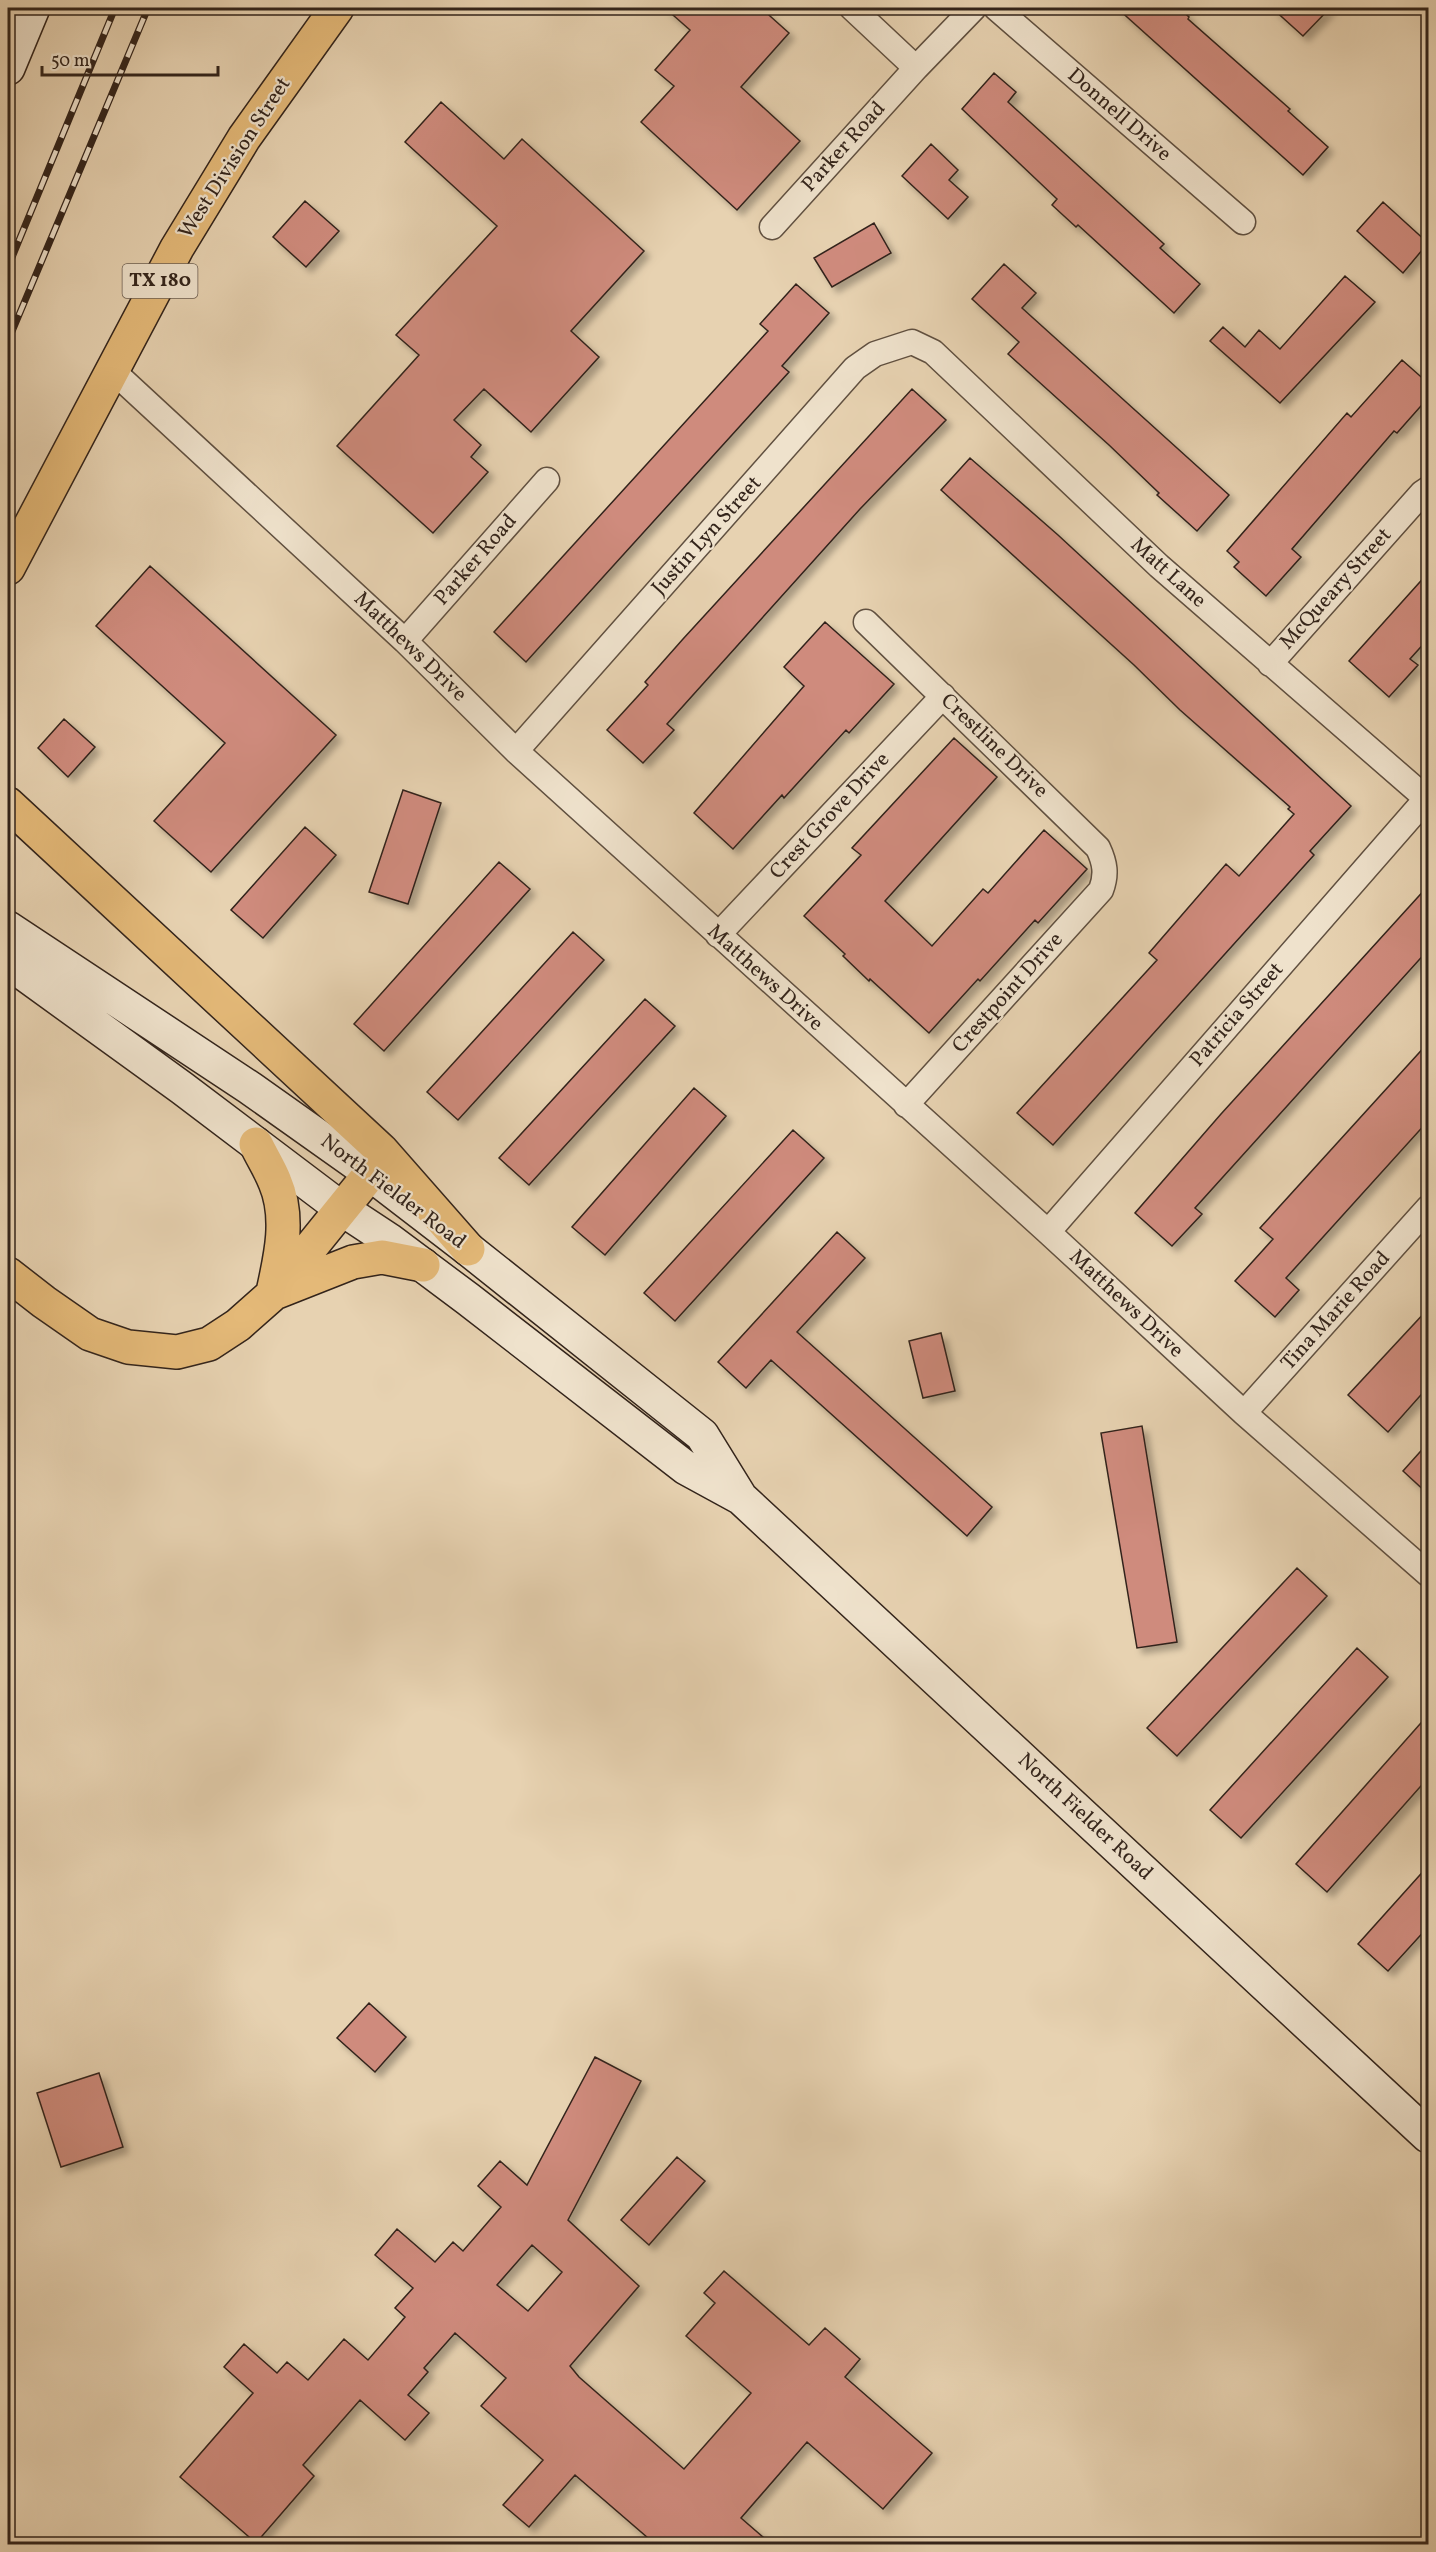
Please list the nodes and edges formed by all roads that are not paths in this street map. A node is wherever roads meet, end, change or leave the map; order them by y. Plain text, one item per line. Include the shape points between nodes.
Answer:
1 (33, 8) edge
2 (337, 8) edge
3 (852, 8) edge
4 (974, 8) edge
5 (996, 8) edge
6 (8, 68) edge
7 (916, 68) junction
8 (1243, 222) dead end
9 (772, 227) dead end
10 (912, 342) joint
11 (113, 371) junction
12 (547, 480) dead end
13 (1428, 489) edge
14 (8, 568) edge
15 (866, 622) dead end
16 (405, 641) junction
17 (1270, 664) junction
18 (943, 696) junction
19 (516, 751) junction
20 (1428, 799) edge
21 (8, 804) edge
22 (1105, 878) joint
23 (718, 935) junction
24 (8, 941) edge
25 (906, 1105) junction
26 (256, 1144) junction
27 (370, 1174) junction
28 (1428, 1208) edge
29 (342, 1209) junction
30 (1048, 1232) junction
31 (468, 1249) junction
32 (423, 1265) junction
33 (8, 1274) edge
34 (273, 1294) junction
35 (1244, 1413) junction
36 (741, 1498) junction
37 (1428, 1574) edge
38 (1428, 2136) edge

1 - 6 main road
2 - 11 main road, West Division Street / TX 180 via 244,138 177,248
3 - 7 street
4 - 7 street, Parker Road
5 - 8 street, Donnell Drive
7 - 9 street, Parker Road
10 - 17 street, Matt Lane via 933,352 1159,566
10 - 19 street, Justin Lyn Street via 875,354 855,368
11 - 14 main road, West Division Street / TX 180
11 - 16 street, Matthews Drive
12 - 16 street, Parker Road
13 - 17 street, McQueary Street
15 - 18 street, Crestline Drive
16 - 19 street, Matthews Drive
17 - 20 street, Matt Lane
18 - 22 street, Crestline Drive via 1098,848 1105,863
18 - 23 street, Crest Grove Drive
19 - 23 street, Matthews Drive
20 - 30 street, Patricia Street
21 - 31 main road via 381,1150
22 - 25 street, Crestpoint Drive via 1101,890
23 - 25 street, Matthews Drive
24 - 26 main road, North Fielder Road
24 - 27 main road, North Fielder Road via 250,1088
25 - 30 street, Matthews Drive
26 - 29 main road, North Fielder Road
26 - 34 main road via 276,1183 284,1217
27 - 29 main road
27 - 31 main road, North Fielder Road
28 - 35 street, Tina Marie Road
29 - 32 main road, North Fielder Road
29 - 34 main road
30 - 35 street, Matthews Drive
31 - 36 main road, North Fielder Road via 702,1435
32 - 34 main road via 382,1257 353,1262
32 - 36 main road, North Fielder Road via 686,1468
33 - 34 main road via 90,1334 128,1347 177,1352 209,1344
35 - 37 street, Matthews Drive
36 - 38 main road, North Fielder Road

